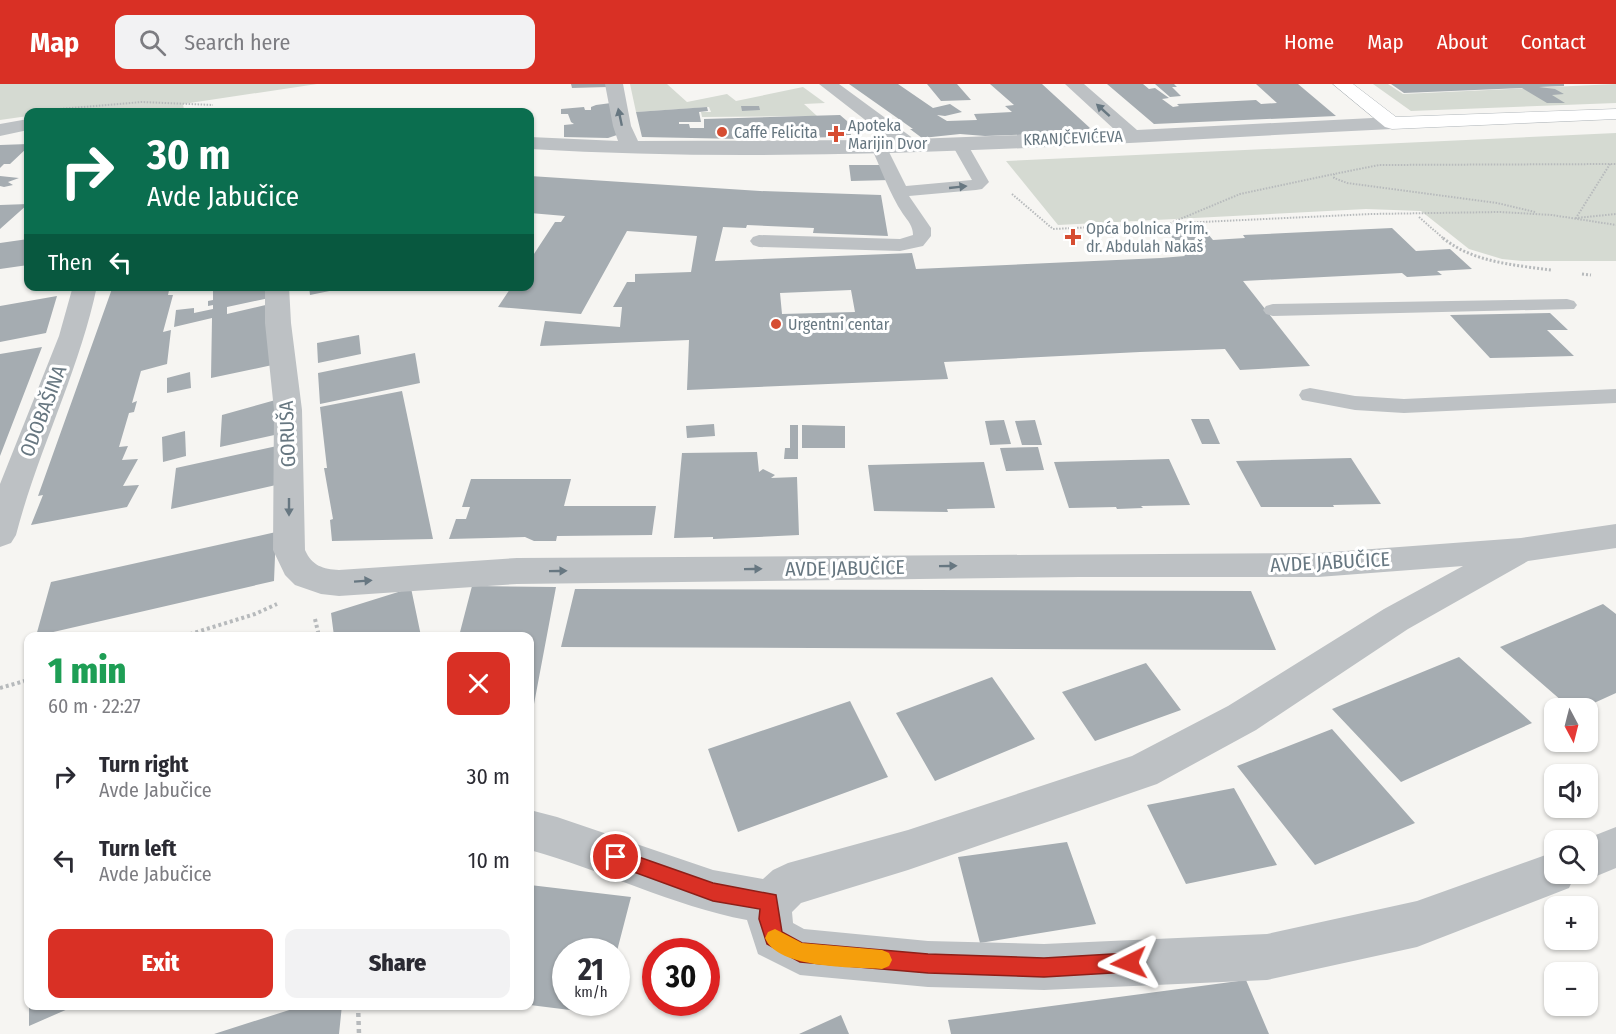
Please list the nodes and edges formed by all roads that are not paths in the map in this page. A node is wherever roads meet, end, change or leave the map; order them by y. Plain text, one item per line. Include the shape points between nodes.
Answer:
1 (614, 84) edge
2 (828, 84) edge
3 (1074, 84) edge
4 (1342, 84) edge
5 (1616, 114) edge
6 (1392, 123) junction
7 (24, 126) edge
8 (0, 130) edge
9 (1132, 136) junction
10 (534, 143) edge
11 (959, 143) junction
12 (908, 144) junction
13 (879, 145) junction
14 (631, 148) junction
15 (899, 192) junction
16 (759, 241) dead end
17 (84, 291) edge
18 (277, 291) edge
19 (1567, 305) dead end
20 (1273, 310) dead end
21 (1310, 395) dead end
22 (1616, 396) edge
23 (0, 535) edge
24 (1616, 536) edge
25 (1521, 550) junction
26 (305, 577) joint
27 (534, 831) edge
28 (1616, 847) edge
29 (1598, 854) edge
30 (1544, 877) edge
31 (770, 902) junction

14 -> 1 street via 622,126
2 - 12 street
9 -> 3 street
4 - 6 street
5 - 6 street, KRANJČEVIĆEVA
6 - 9 street, KRANJČEVIĆEVA
7 - 8 street
9 - 11 street, KRANJČEVIĆEVA
10 - 14 street, KRANJČEVIĆEVA
11 - 12 street, KRANJČEVIĆEVA
15 -> 11 lane via 981,182
12 - 13 street, KRANJČEVIĆEVA
13 - 14 street, KRANJČEVIĆEVA
13 - 15 lane
15 - 16 lane via 922,228 922,236 916,242 900,245
17 - 23 street, ODOBAŠINA via 73,334 37,423
18 -> 26 street, GORUŠA via 288,410 289,550 293,564
19 - 20 lane
21 - 22 lane via 1404,406
24 - 25 street, AVDE JABUČICE
26 -> 25 street, AVDE JABUČICE via 339,583 517,571 1318,565
25 - 31 street via 1396,618 1242,718 1143,771 908,850 788,885
27 - 31 street via 713,892
28 - 29 street
30 - 31 street via 1417,924 1267,957 1044,967 928,964 800,952 774,938

